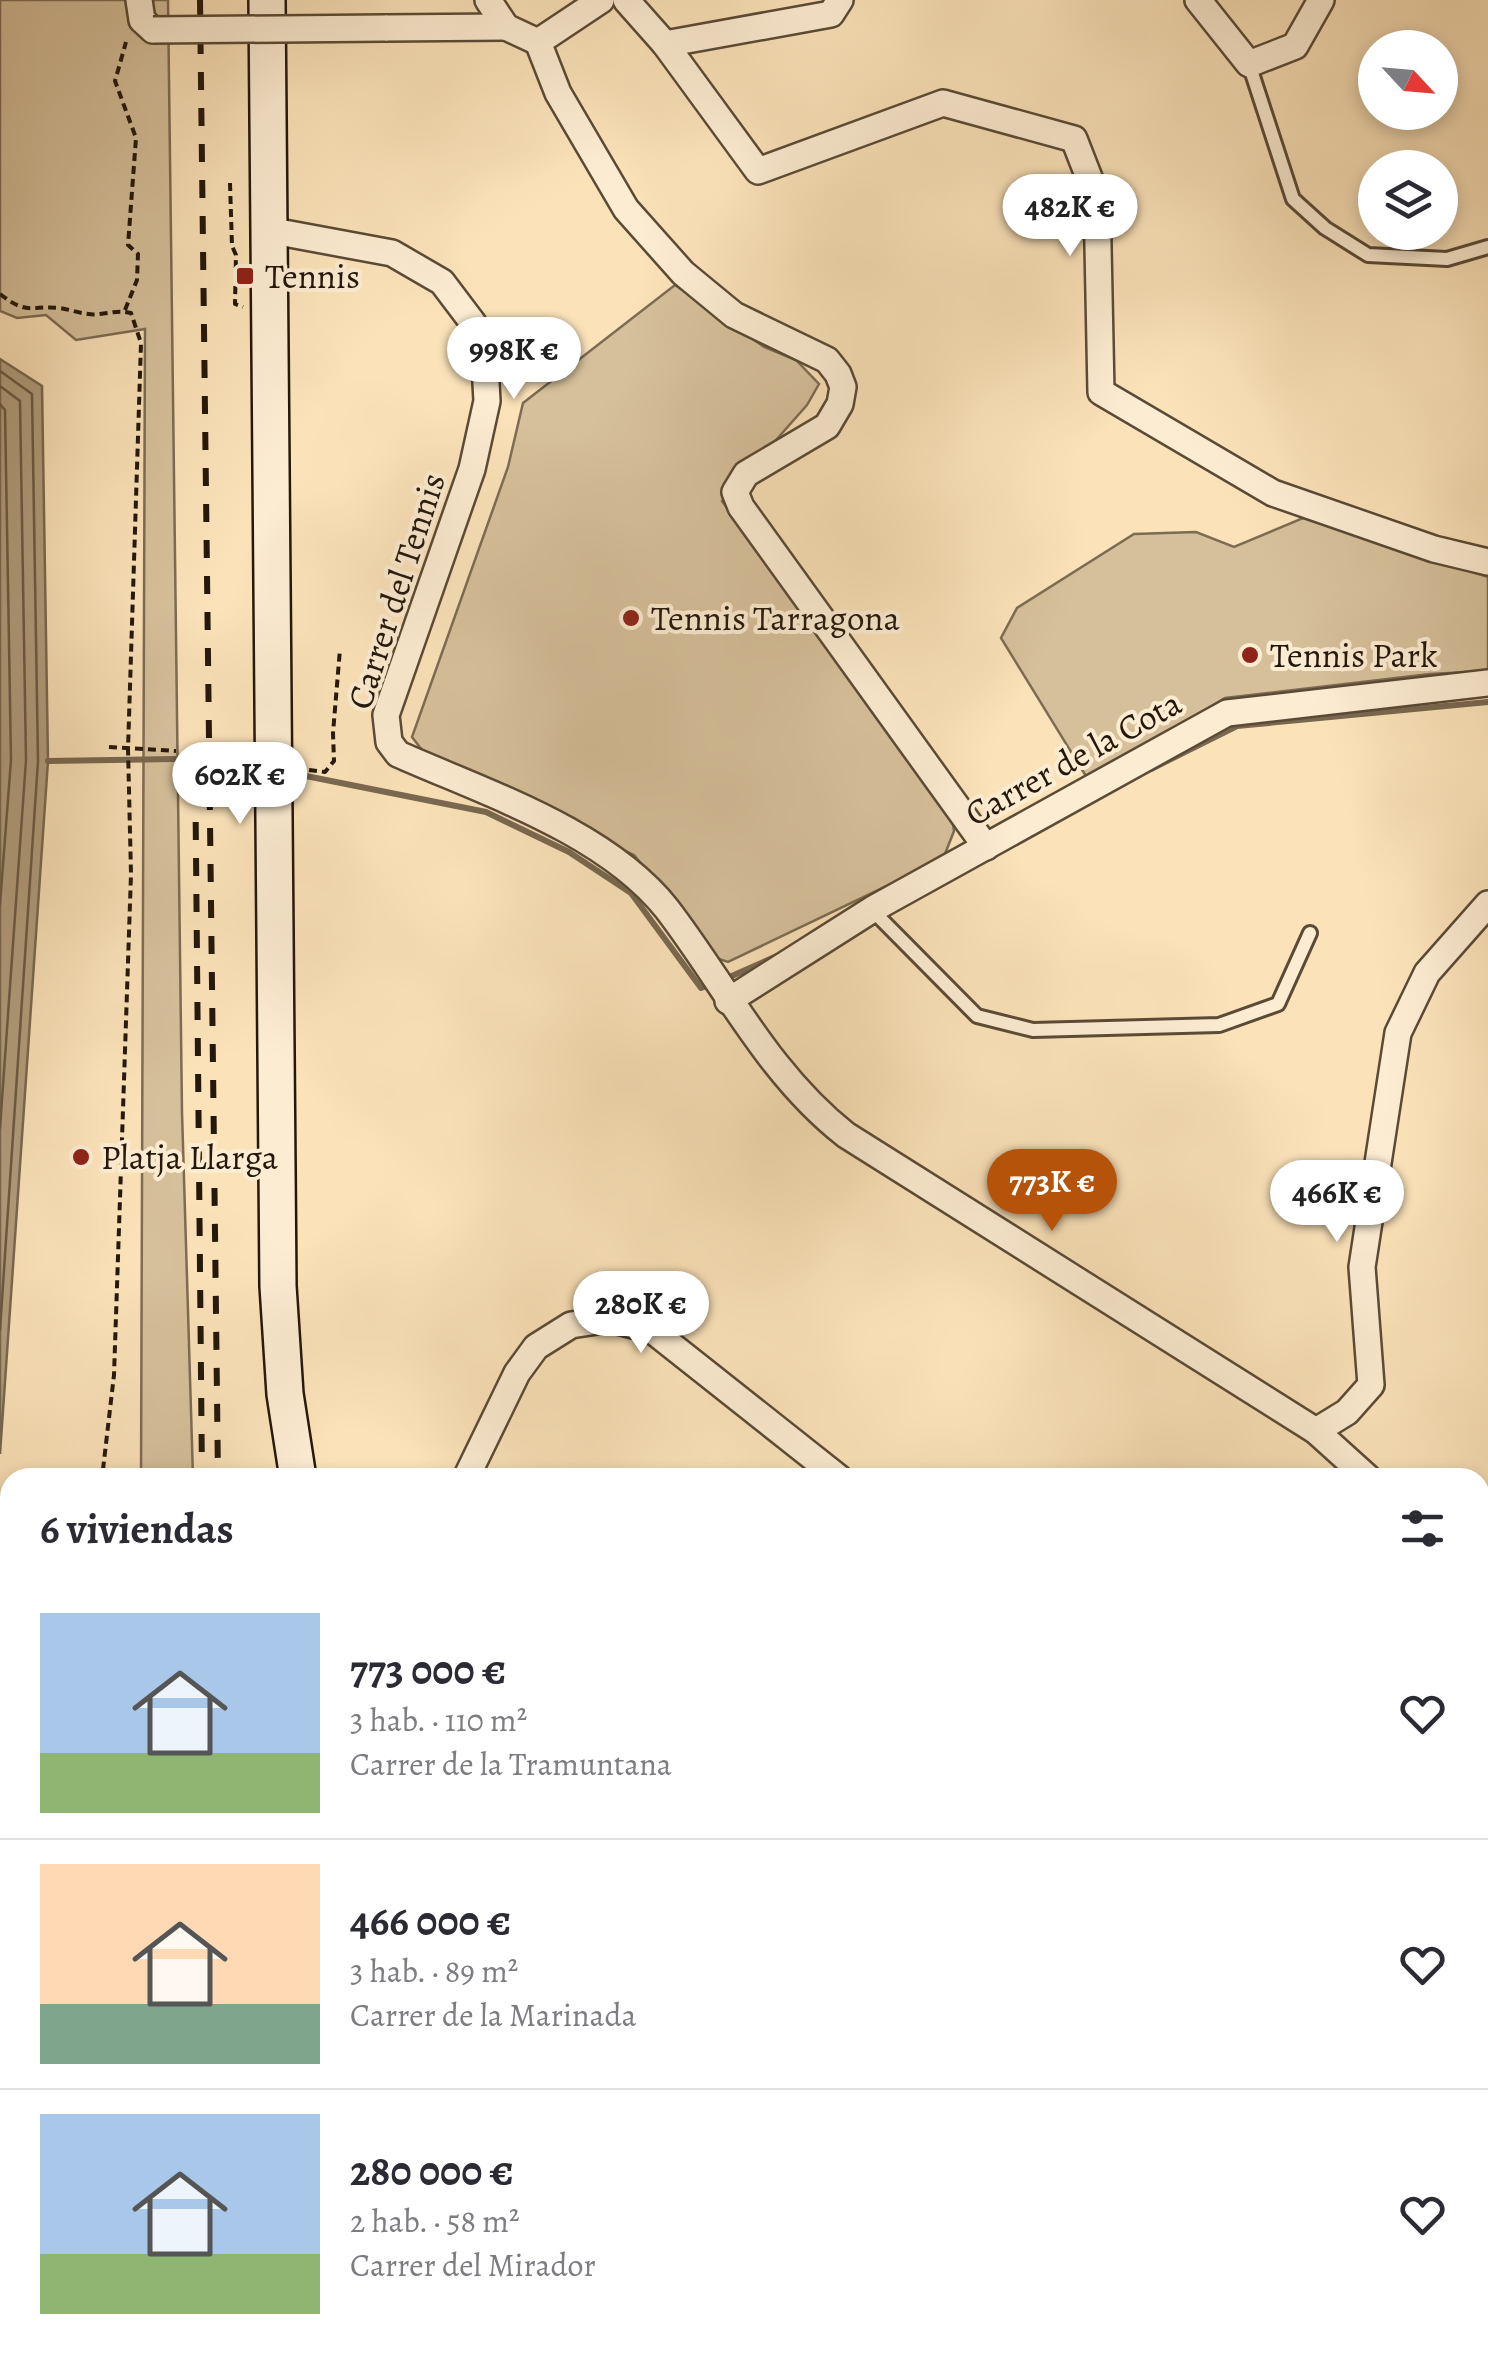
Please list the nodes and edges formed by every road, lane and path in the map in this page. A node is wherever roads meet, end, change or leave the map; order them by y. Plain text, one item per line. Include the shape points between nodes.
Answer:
1 (139, 0) edge
2 (266, 0) edge
3 (488, 0) edge
4 (600, 0) edge
5 (626, 0) edge
6 (840, 0) edge
7 (1198, 0) edge
8 (1320, 0) edge
9 (506, 27) junction
10 (126, 42) dead end
11 (538, 42) junction
12 (664, 44) junction
13 (1249, 64) junction
14 (268, 230) junction
15 (1488, 247) edge
16 (0, 294) edge
17 (125, 311) junction
18 (1488, 562) edge
19 (340, 649) dead end
20 (1488, 683) edge
21 (109, 747) dead end
22 (128, 750) junction
23 (176, 751) dead end
24 (309, 770) dead end
25 (975, 852) junction
26 (1488, 904) edge
27 (873, 909) junction
28 (1310, 933) dead end
29 (726, 996) junction
30 (288, 1419) junction
31 (1316, 1431) junction
32 (103, 1468) edge
33 (296, 1468) edge
34 (309, 1468) edge
35 (471, 1468) edge
36 (826, 1468) edge
37 (1357, 1468) edge

1 - 9 street, bridge via 142,20 153,30
2 - 14 street
3 - 9 street
4 - 11 street
5 - 12 street
6 - 12 street via 830,14
7 - 13 street
8 - 13 street via 1294,46
9 - 11 street
10 - 17 path via 116,82 136,138 128,245 138,254
11 - 25 street via 558,93 626,209 683,273 734,315 827,360 838,374 844,387 827,426 746,474 734,492
12 - 18 street via 758,171 943,103 1074,139 1096,198 1101,392 1273,493
13 - 15 lane via 1293,199 1324,228 1368,255 1447,258
14 - 29 street, Carrer del Tennis via 392,252 442,282 472,323 485,365 487,401 472,469 386,715 389,742 398,754 598,850 666,908
14 - 30 street via 275,1108
16 - 17 path via 21,308
17 - 22 path via 139,329 140,343
19 - 24 path via 334,761 325,772
20 - 25 street, Carrer de la Cota via 1227,713
21 - 22 path
22 - 23 path
22 - 32 path via 131,874 115,1355
25 - 27 street, Carrer de la Cota
26 - 31 street via 1427,973 1398,1034 1362,1267 1371,1384 1347,1412
27 - 28 lane via 977,1016 1034,1030 1219,1025 1278,1004
27 - 29 street, Carrer de la Cota
29 - 31 street via 797,1091 846,1135
30 - 33 street
30 - 34 street
31 - 37 street
35 - 36 street via 536,1347 571,1325 610,1319 652,1330

